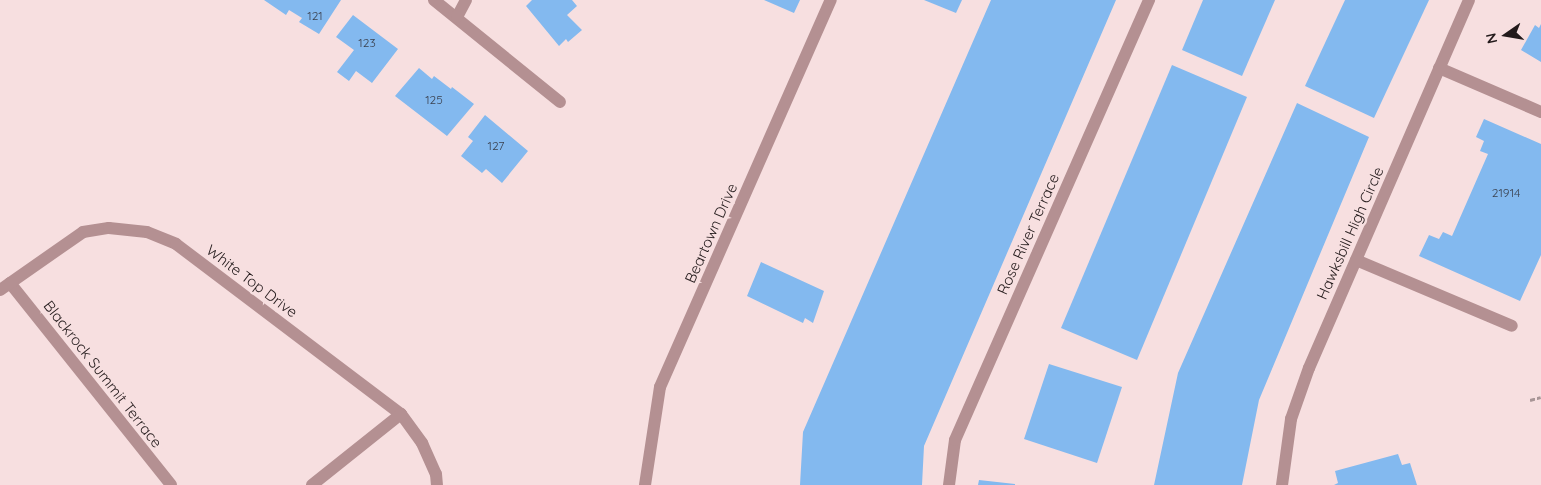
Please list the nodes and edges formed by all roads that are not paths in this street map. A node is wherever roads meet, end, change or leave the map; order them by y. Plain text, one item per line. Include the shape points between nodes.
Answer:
1 (434, 0) edge
2 (466, 0) edge
3 (831, 0) edge
4 (1149, 0) edge
5 (1469, 0) edge
6 (457, 17) junction
7 (1439, 68) junction
8 (560, 102) dead end
9 (1541, 112) edge
10 (1356, 260) junction
11 (5, 286) edge
12 (1512, 326) dead end
13 (401, 414) junction
14 (170, 485) edge
15 (312, 485) edge
16 (436, 485) edge
17 (645, 485) edge
18 (949, 485) edge
19 (1282, 485) edge

1 - 6 street
2 - 6 street
3 - 17 street, Beartown Drive via 660,387
4 - 18 street, Rose River Terrace via 955,440
5 - 7 street, Hawksbill High Circle
6 - 8 street
7 - 9 street
7 - 10 street, Hawksbill High Circle
10 - 12 street
10 - 19 street, Hawksbill High Circle via 1309,368 1291,419
11 - 13 street, White Top Drive via 82,232 109,228 147,232 176,244
11 - 14 street, Blackrock Summit Terrace
13 - 15 street
13 - 16 street, White Top Drive via 422,442 436,474

